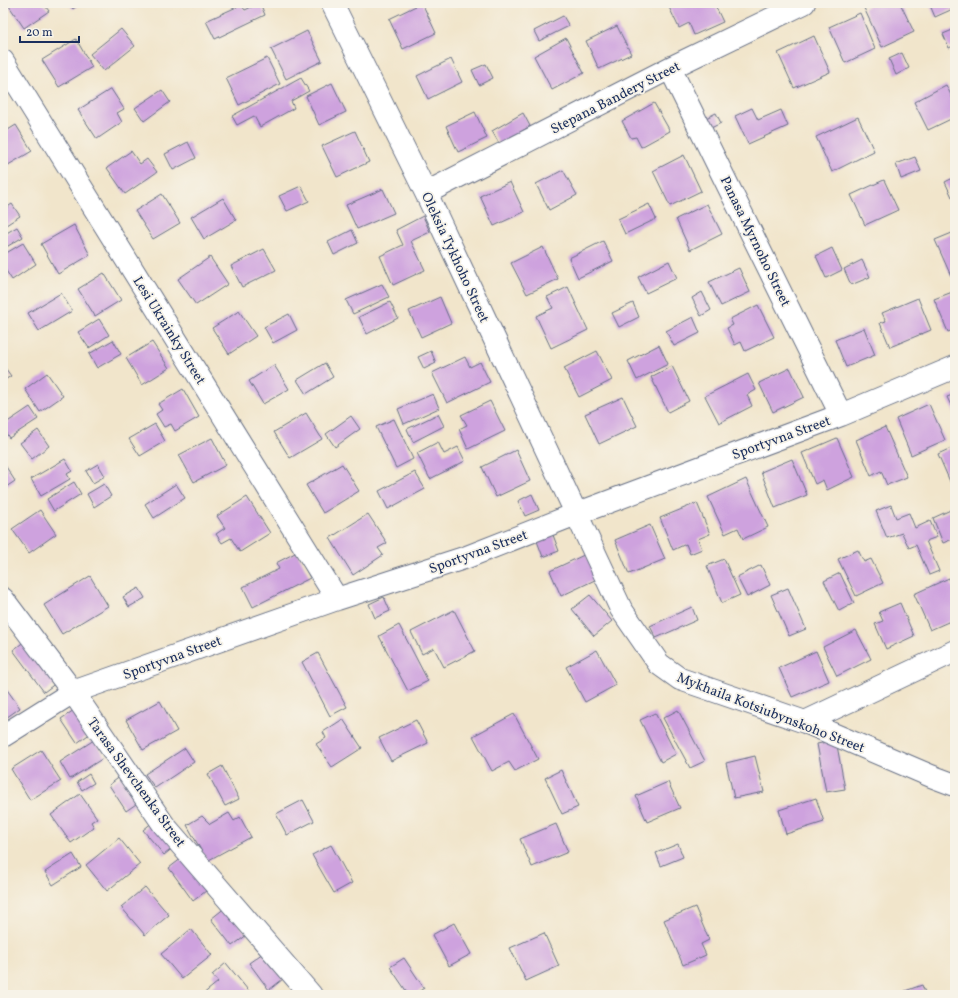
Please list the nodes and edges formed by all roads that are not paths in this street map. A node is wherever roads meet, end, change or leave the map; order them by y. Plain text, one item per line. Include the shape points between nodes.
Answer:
1 (332, 3) edge
2 (804, 3) edge
3 (3, 61) edge
4 (670, 68) junction
5 (426, 193) junction
6 (955, 367) edge
7 (841, 415) junction
8 (576, 514) junction
9 (337, 598) junction
10 (3, 599) edge
11 (955, 650) edge
12 (73, 692) junction
13 (806, 722) junction
14 (3, 736) edge
15 (955, 785) edge
16 (310, 995) edge

1 - 5 street, Oleksia Tykhoho Street
2 - 4 street, Stepana Bandery Street
3 - 9 street, Lesi Ukrainky Street
4 - 5 street, Stepana Bandery Street
4 - 7 street, Panasa Myrnoho Street
5 - 8 street, Oleksia Tykhoho Street
6 - 7 street, Sportyvna Street
7 - 8 street, Sportyvna Street
8 - 9 street, Sportyvna Street via 467,557
8 - 13 street, Mykhaila Kotsiubynskoho Street via 621,609 659,664 680,679
9 - 12 street, Sportyvna Street
10 - 12 street, Tarasa Shevchenka Street
11 - 13 street
12 - 14 street, Sportyvna Street
12 - 16 street, Tarasa Shevchenka Street via 164,825
13 - 15 street, Mykhaila Kotsiubynskoho Street

